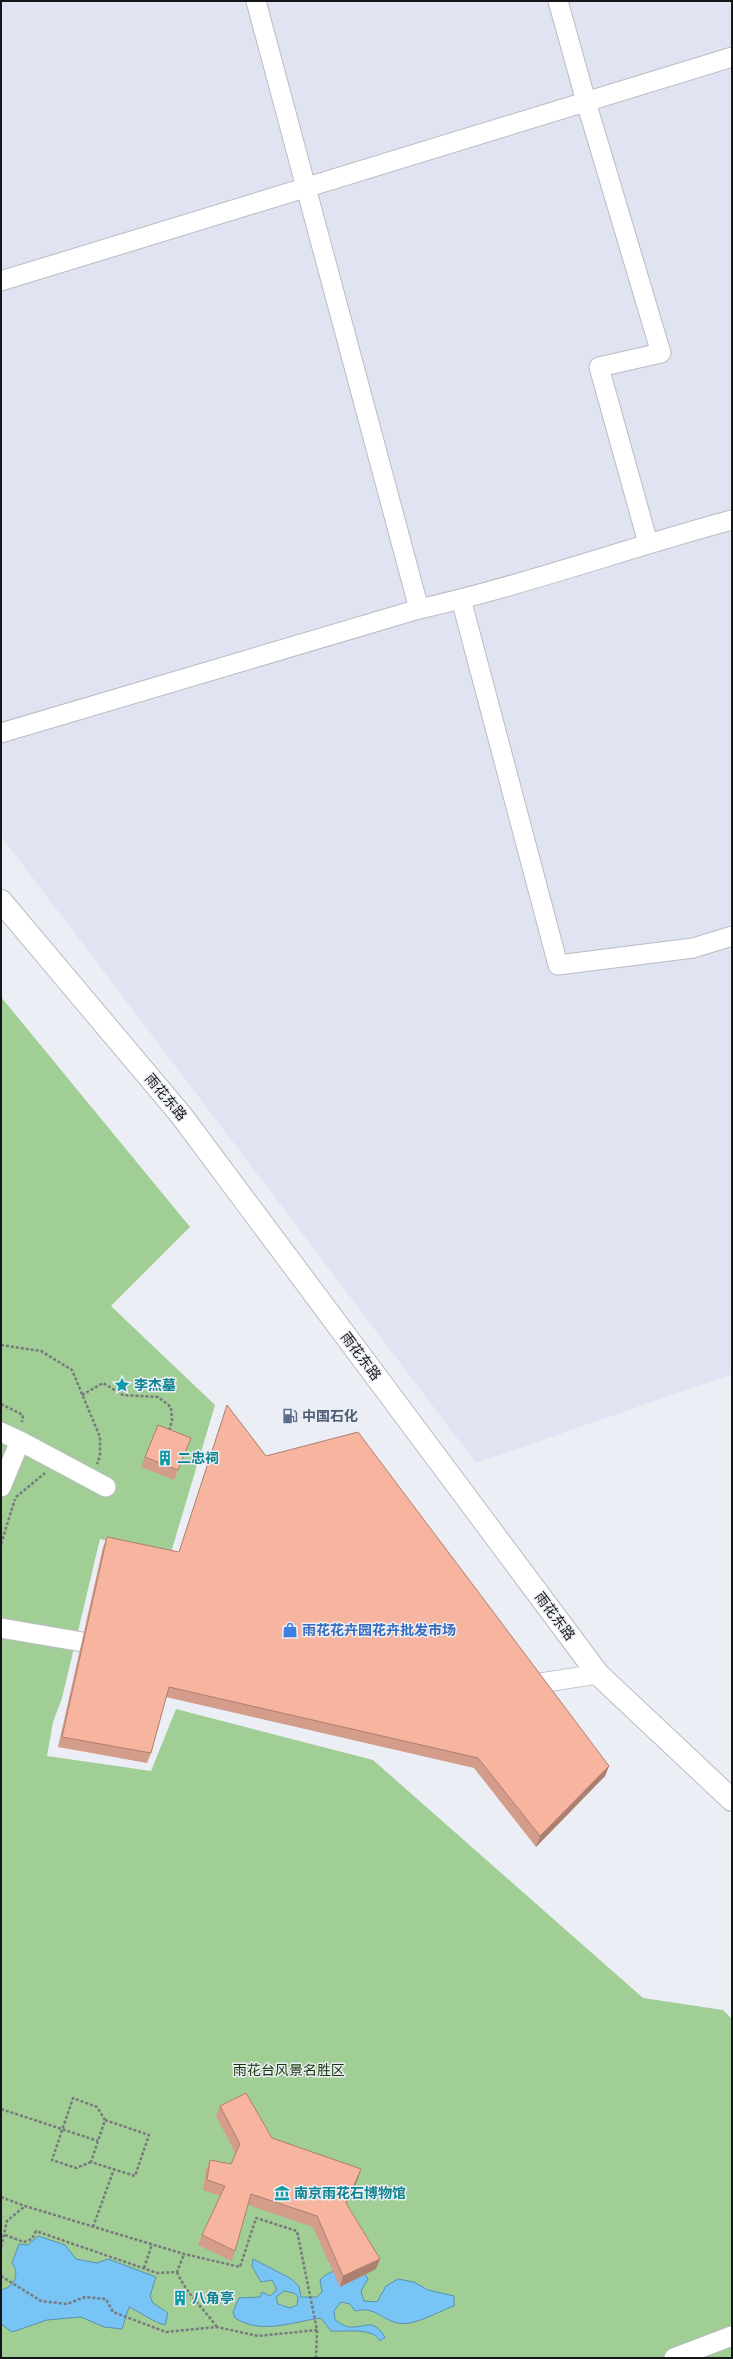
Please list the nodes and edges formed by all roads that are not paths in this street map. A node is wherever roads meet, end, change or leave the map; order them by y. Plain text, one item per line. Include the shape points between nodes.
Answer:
1 (256, 1) edge
2 (558, 1) edge
3 (732, 57) edge
4 (586, 100) junction
5 (306, 187) junction
6 (1, 281) edge
7 (732, 520) edge
8 (648, 543) junction
9 (461, 600) junction
10 (419, 609) junction
11 (1, 733) edge
12 (1, 901) edge
13 (732, 936) edge
14 (1, 1432) edge
15 (20, 1441) junction
16 (98, 1483) road end
17 (8, 1493) edge
18 (1, 1628) edge
19 (122, 1648) edge
20 (598, 1674) junction
21 (505, 1689) edge
22 (732, 1800) edge
23 (732, 2336) edge
24 (680, 2357) edge

1 - 5 street
2 - 4 street
3 - 4 street
4 - 5 street
4 - 8 street via 661,353 599,367
5 - 6 street
5 - 10 street
7 - 8 street
8 - 9 street
9 - 10 street
9 - 13 street via 558,965 693,948
10 - 11 street
12 - 20 main road, 雨花东路 via 181,1115
14 - 15 street
15 - 16 street
15 - 17 street
18 - 19 street
20 - 21 street
20 - 22 main road, 雨花东路
23 - 24 street

